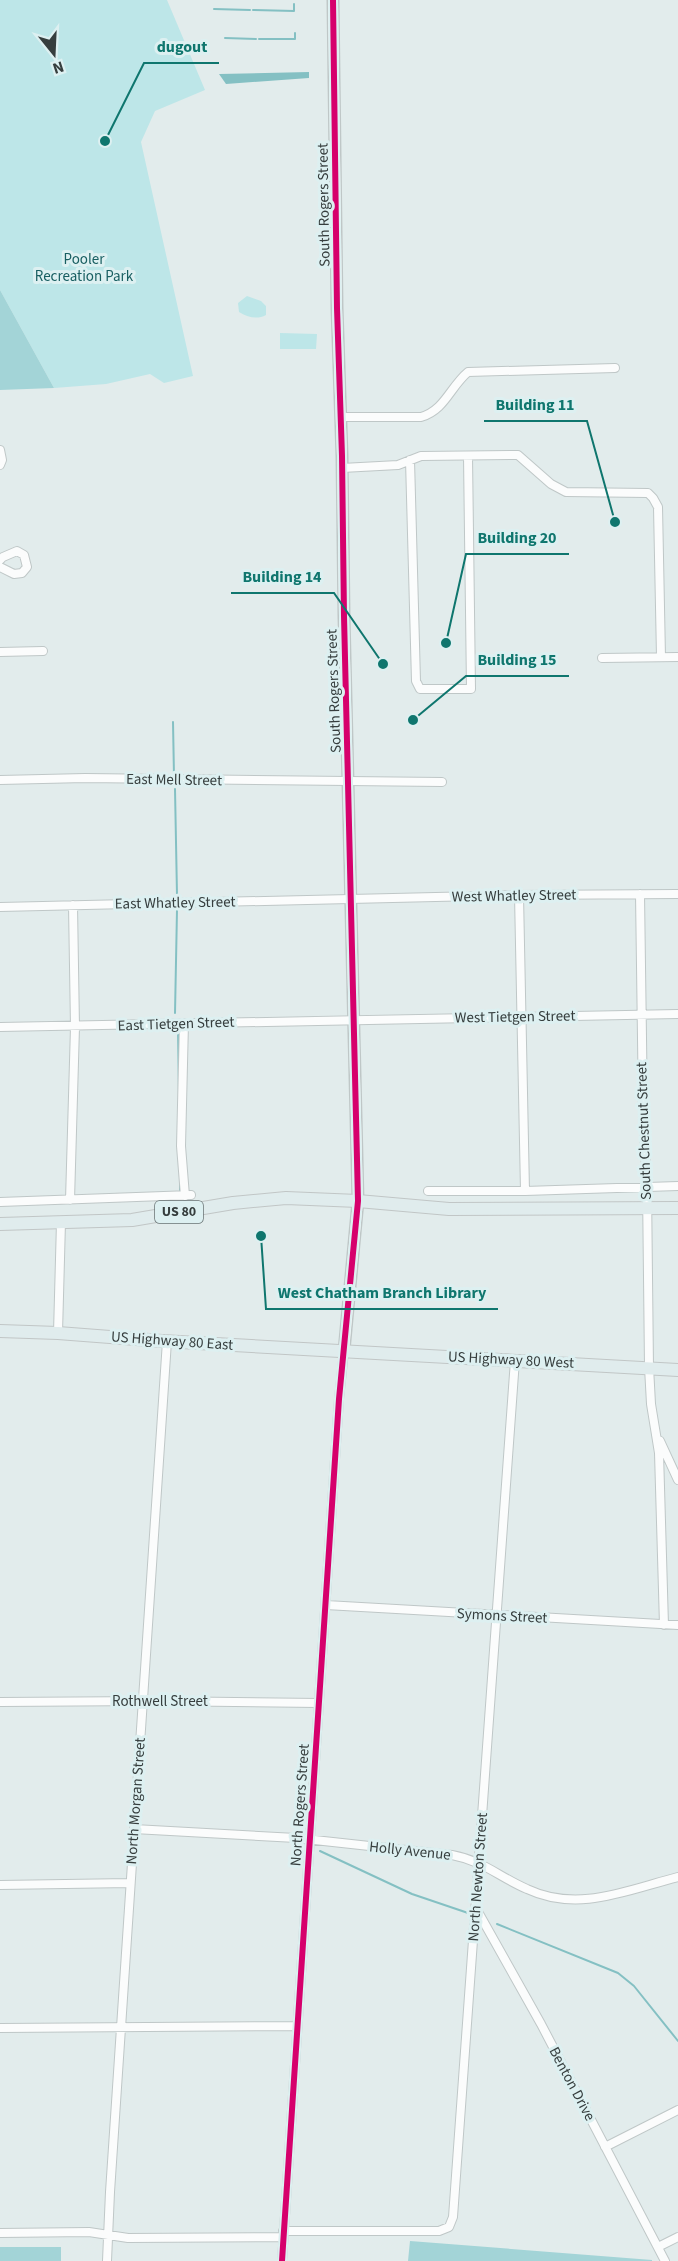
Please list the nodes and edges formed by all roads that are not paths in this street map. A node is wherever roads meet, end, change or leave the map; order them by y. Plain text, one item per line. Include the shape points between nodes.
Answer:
1 (333, 0) edge
2 (615, 368) dead end
3 (341, 417) junction
4 (0, 450) edge
5 (468, 456) junction
6 (410, 460) junction
7 (0, 465) edge
8 (342, 468) junction
9 (0, 560) edge
10 (0, 567) edge
11 (43, 651) dead end
12 (0, 652) edge
13 (661, 657) junction
14 (678, 657) edge
15 (602, 658) dead end
16 (0, 780) edge
17 (442, 782) dead end
18 (348, 783) junction
19 (640, 894) junction
20 (678, 894) edge
21 (519, 896) junction
22 (350, 900) junction
23 (73, 905) junction
24 (0, 907) edge
25 (642, 1014) junction
26 (678, 1014) edge
27 (521, 1017) junction
28 (353, 1019) junction
29 (184, 1023) junction
30 (0, 1027) edge
31 (75, 1027) junction
32 (678, 1186) edge
33 (647, 1187) junction
34 (428, 1191) dead end
35 (525, 1191) junction
36 (70, 1200) junction
37 (358, 1201) junction
38 (0, 1202) edge
39 (647, 1207) junction
40 (678, 1208) edge
41 (61, 1222) junction
42 (0, 1224) edge
43 (0, 1331) edge
44 (58, 1333) junction
45 (167, 1341) junction
46 (344, 1351) junction
47 (515, 1360) junction
48 (649, 1367) junction
49 (678, 1370) edge
50 (655, 1426) junction
51 (678, 1480) edge
52 (326, 1605) junction
53 (496, 1616) junction
54 (664, 1625) junction
55 (678, 1625) edge
56 (142, 1701) junction
57 (0, 1702) edge
58 (319, 1703) junction
59 (134, 1829) junction
60 (310, 1840) junction
61 (479, 1862) junction
62 (678, 1877) edge
63 (130, 1883) junction
64 (0, 1885) edge
65 (476, 1909) junction
66 (121, 2026) junction
67 (297, 2026) junction
68 (0, 2028) edge
69 (678, 2110) edge
70 (605, 2147) junction
71 (0, 2233) edge
72 (283, 2234) junction
73 (108, 2235) junction
74 (678, 2237) edge
75 (657, 2247) junction
76 (107, 2261) edge
77 (282, 2261) edge
78 (665, 2261) edge

1 - 3 street, South Rogers Street
2 - 3 street via 468,372 432,414
3 - 8 street, South Rogers Street
4 - 7 street
5 - 6 street via 421,456
5 - 6 street via 471,689 420,689 416,681
5 - 13 street via 518,455 566,492 648,493 653,498 658,507
6 - 8 street via 373,468
8 - 18 street, South Rogers Street
9 - 10 street via 17,551 24,555 27,567 14,574
11 - 12 street
13 - 14 street
13 - 15 street
16 - 18 street, East Mell Street
17 - 18 street, East Mell Street
18 - 22 street, South Rogers Street
19 - 20 street, West Whatley Street
19 - 21 street, West Whatley Street
19 - 25 street, South Chestnut Street
21 - 22 street, West Whatley Street
21 - 27 street
22 - 23 street, East Whatley Street
22 - 28 street, South Rogers Street
23 - 24 street, East Whatley Street
23 - 31 street
25 - 26 street, West Tietgen Street
25 - 27 street, West Tietgen Street
25 - 33 street, South Chestnut Street
27 - 28 street, West Tietgen Street
27 - 35 street
28 - 29 street, East Tietgen Street
28 - 37 street, South Rogers Street
29 - 31 street, East Tietgen Street
29 - 36 street via 182,1146 188,1195
30 - 31 street, East Tietgen Street
31 - 36 street
32 - 33 street
33 - 35 street
33 - 39 street, South Chestnut Street
34 - 35 street
36 - 38 street
37 - 39 main road, US 80 via 448,1209
37 - 41 main road, US 80 via 286,1198 132,1220
37 - 46 street, South Rogers Street
39 - 40 main road, US 80
39 - 48 street, South Chestnut Street
41 - 42 main road, US 80
41 - 44 street
43 - 44 main road, US Highway 80 East
44 - 45 main road, US Highway 80 East
45 - 46 main road, US Highway 80 East
45 - 56 street, North Morgan Street
46 - 47 main road, US Highway 80 West
46 - 52 street, North Rogers Street
47 - 48 main road, US Highway 80 West
47 - 53 street, North Newton Street
48 - 49 main road, US Highway 80 West
48 - 50 street, South Chestnut Street
50 - 51 street
50 - 54 street via 660,1459
52 - 53 street, Symons Street
52 - 58 street, North Rogers Street
53 - 54 street, Symons Street
53 - 61 street, North Newton Street
54 - 55 street, Symons Street
56 - 57 street, Rothwell Street
56 - 58 street, Rothwell Street
56 - 59 street, North Morgan Street
58 - 60 street, North Rogers Street
59 - 60 street, Holly Avenue
59 - 63 street, North Morgan Street
60 - 61 street, Holly Avenue via 452,1855
60 - 67 street, North Rogers Street
61 - 62 street, Holly Avenue via 527,1890 566,1901 598,1898
61 - 65 street, North Newton Street
63 - 64 street
63 - 66 street, North Morgan Street
65 - 70 street, Benton Drive
65 - 72 street, North Newton Street via 453,2217 449,2227 439,2231
66 - 67 street
66 - 68 street
66 - 73 street, North Morgan Street
67 - 72 street, North Rogers Street
69 - 70 street
70 - 75 street, Benton Drive
71 - 73 street
72 - 73 street via 128,2238
72 - 77 street, North Rogers Street
73 - 76 street, North Morgan Street
74 - 75 street
75 - 78 street, Benton Drive

